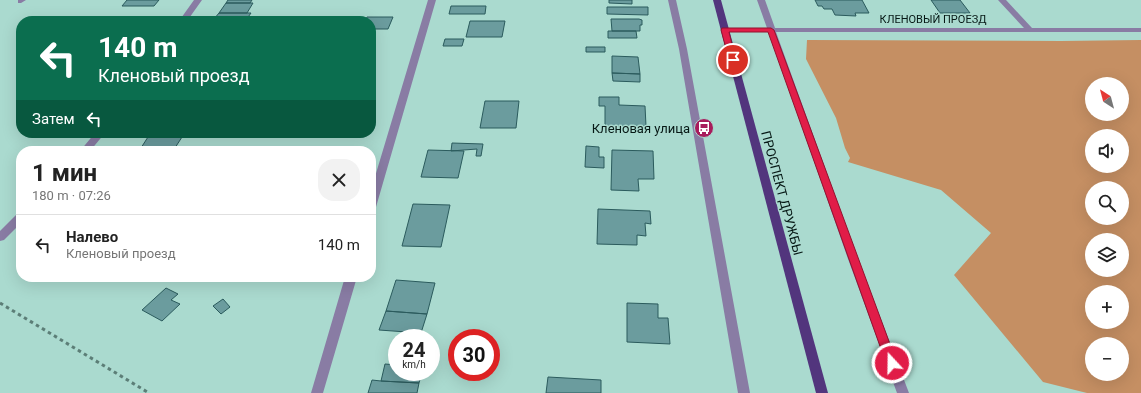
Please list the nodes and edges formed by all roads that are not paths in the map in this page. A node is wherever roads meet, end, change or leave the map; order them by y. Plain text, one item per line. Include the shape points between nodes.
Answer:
1 (198, 0) edge
2 (432, 0) edge
3 (672, 0) edge
4 (717, 0) edge
5 (761, 0) edge
6 (1002, 0) edge
7 (187, 16) edge
8 (725, 30) junction
9 (771, 30) junction
10 (1030, 30) junction
11 (1141, 30) edge
12 (96, 138) edge
13 (89, 146) edge
14 (376, 190) edge
15 (16, 222) edge
16 (0, 237) edge
17 (350, 282) edge
18 (317, 393) edge
19 (744, 393) edge
20 (822, 393) edge
21 (903, 393) edge

1 - 7 street
2 - 14 street
3 - 19 street
4 - 8 main road, ПРОСПЕКТ ДРУЖБЫ
5 - 9 street
6 - 10 street
8 - 9 street, КЛЕНОВЫЙ ПРОЕЗД
8 - 20 main road, ПРОСПЕКТ ДРУЖБЫ
9 - 10 street, КЛЕНОВЫЙ ПРОЕЗД
9 - 21 street
10 - 11 street, КЛЕНОВЫЙ ПРОЕЗД
12 - 13 street
15 - 16 street
17 - 18 street

